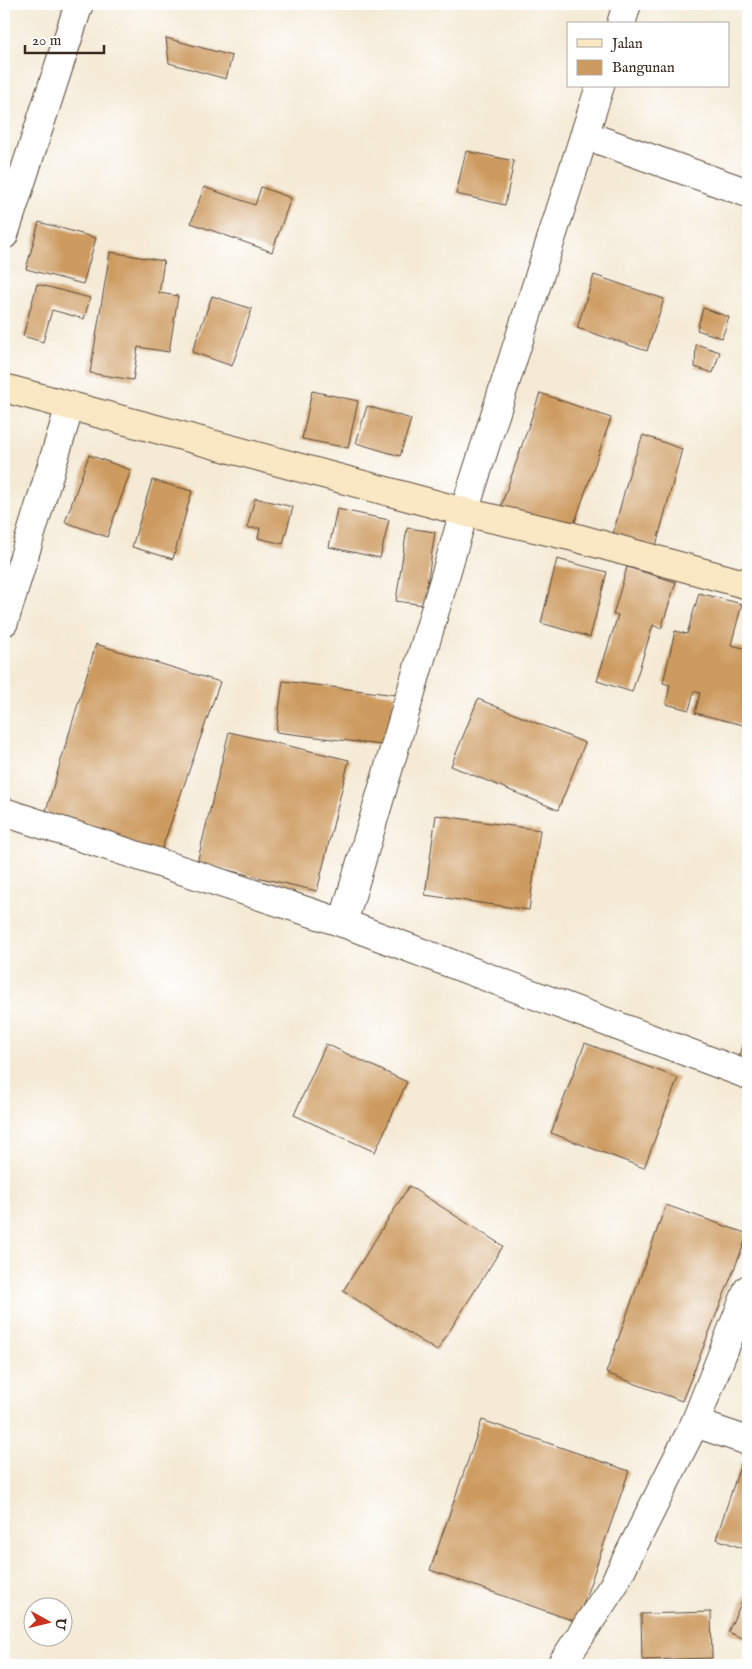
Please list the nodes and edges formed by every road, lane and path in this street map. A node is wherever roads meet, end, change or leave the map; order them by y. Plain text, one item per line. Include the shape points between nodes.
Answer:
1 (79, 4) edge
2 (627, 4) edge
3 (622, 22) edge
4 (599, 88) edge
5 (585, 135) junction
6 (748, 193) edge
7 (4, 235) edge
8 (4, 388) edge
9 (70, 406) junction
10 (464, 512) junction
11 (748, 585) edge
12 (4, 622) edge
13 (4, 812) edge
14 (342, 923) junction
15 (748, 1075) edge
16 (748, 1289) edge
17 (696, 1423) junction
18 (748, 1441) edge
19 (561, 1665) edge

1 - 7 street
2 - 3 street
4 - 5 street
5 - 6 street
5 - 10 street
8 - 9 main road
9 - 10 main road
9 - 12 street
10 - 11 main road via 570,536
10 - 14 street
13 - 14 street
14 - 15 street
16 - 17 street
17 - 18 street
17 - 19 street via 613,1586

